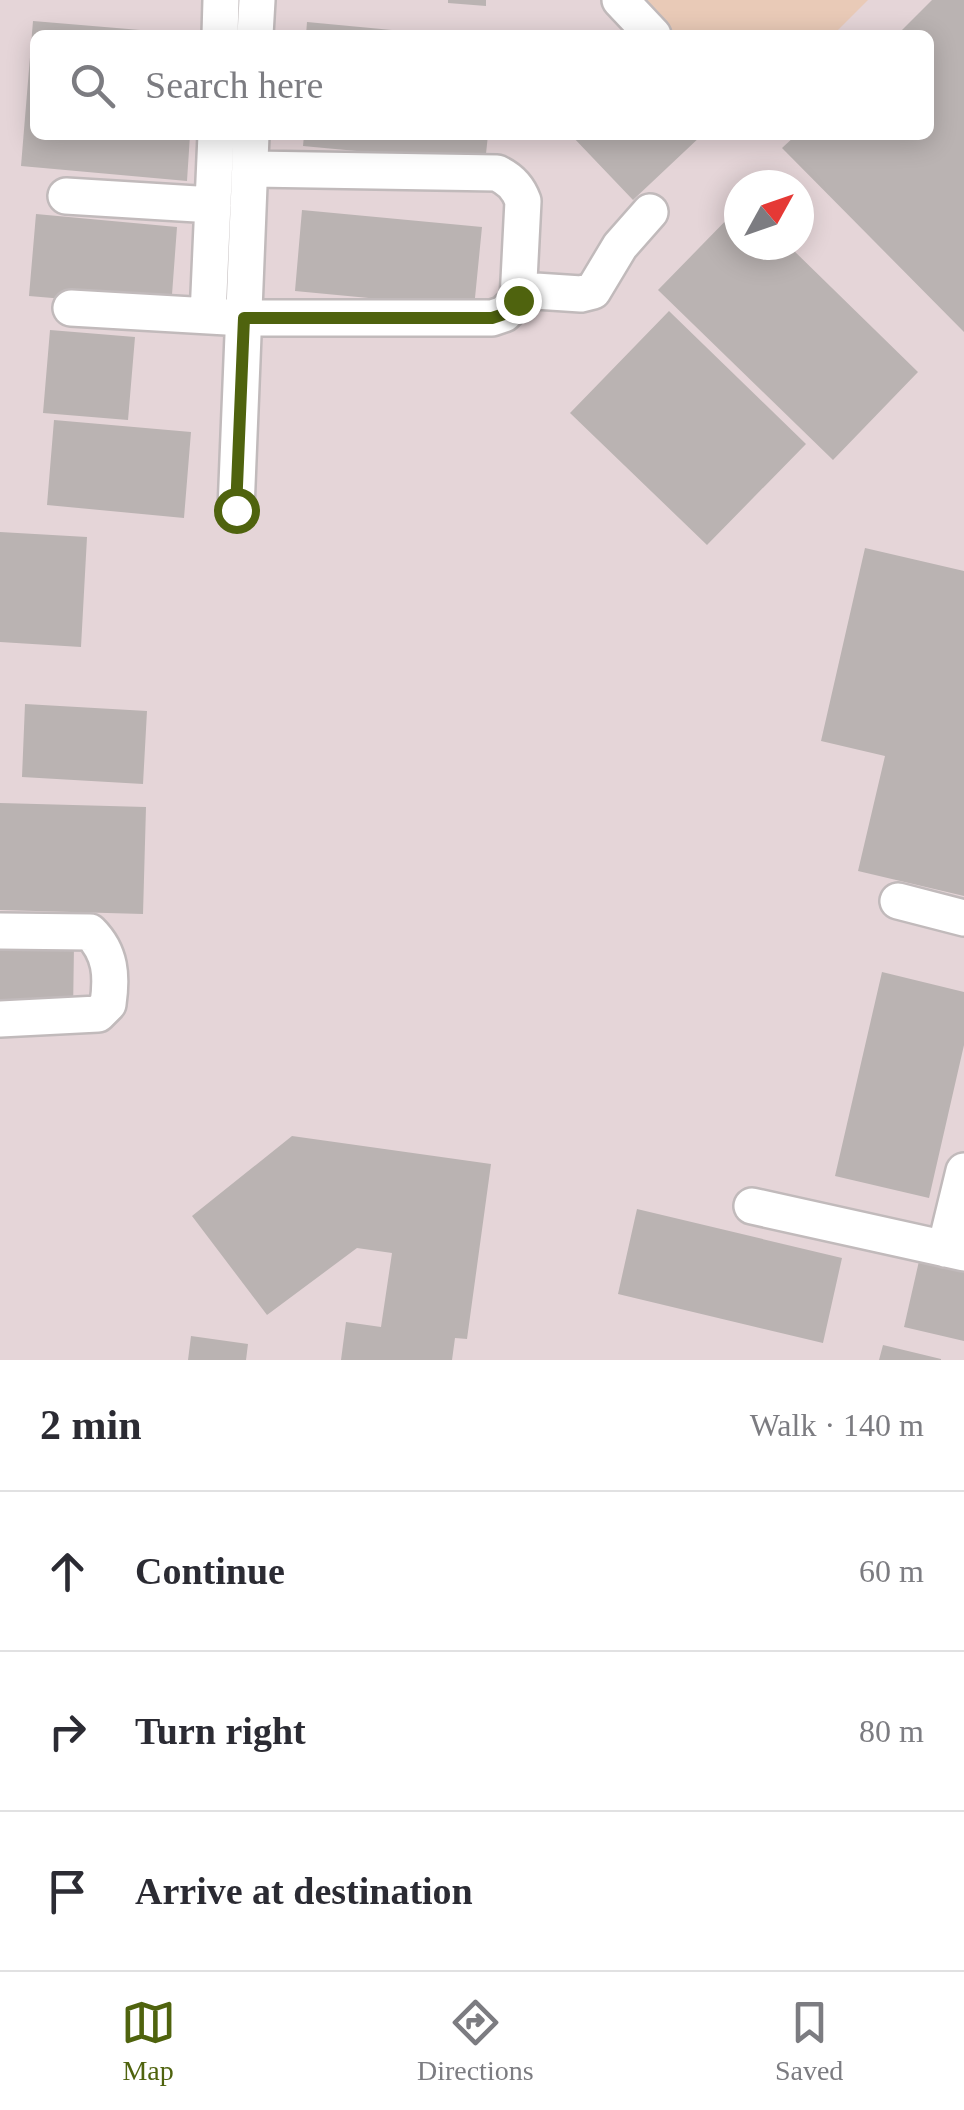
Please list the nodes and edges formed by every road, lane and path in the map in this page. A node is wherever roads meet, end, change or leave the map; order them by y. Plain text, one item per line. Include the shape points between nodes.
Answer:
1 (221, 0) edge
2 (257, 0) edge
3 (620, 0) edge
4 (220, 30) edge
5 (256, 30) edge
6 (649, 30) edge
7 (216, 140) edge
8 (250, 152) edge
9 (66, 196) dead end
10 (213, 205) junction
11 (650, 212) dead end
12 (520, 290) junction
13 (70, 308) dead end
14 (208, 316) junction
15 (244, 318) junction
16 (236, 510) dead end
17 (898, 901) dead end
18 (964, 918) edge
19 (0, 931) edge
20 (0, 1019) edge
21 (964, 1171) edge
22 (752, 1206) dead end
23 (955, 1251) edge

1 - 4 lane
2 - 5 lane
3 - 6 lane
7 - 10 lane
8 - 12 lane via 506,177 523,201
8 - 15 lane
9 - 10 lane
10 - 14 lane
11 - 12 lane via 593,291
12 - 15 lane via 512,308 492,318
13 - 14 lane
14 - 15 lane
15 - 16 lane
17 - 18 lane
19 - 20 lane via 90,932 106,952 111,982 108,1004 98,1014
21 - 23 lane
22 - 23 lane

